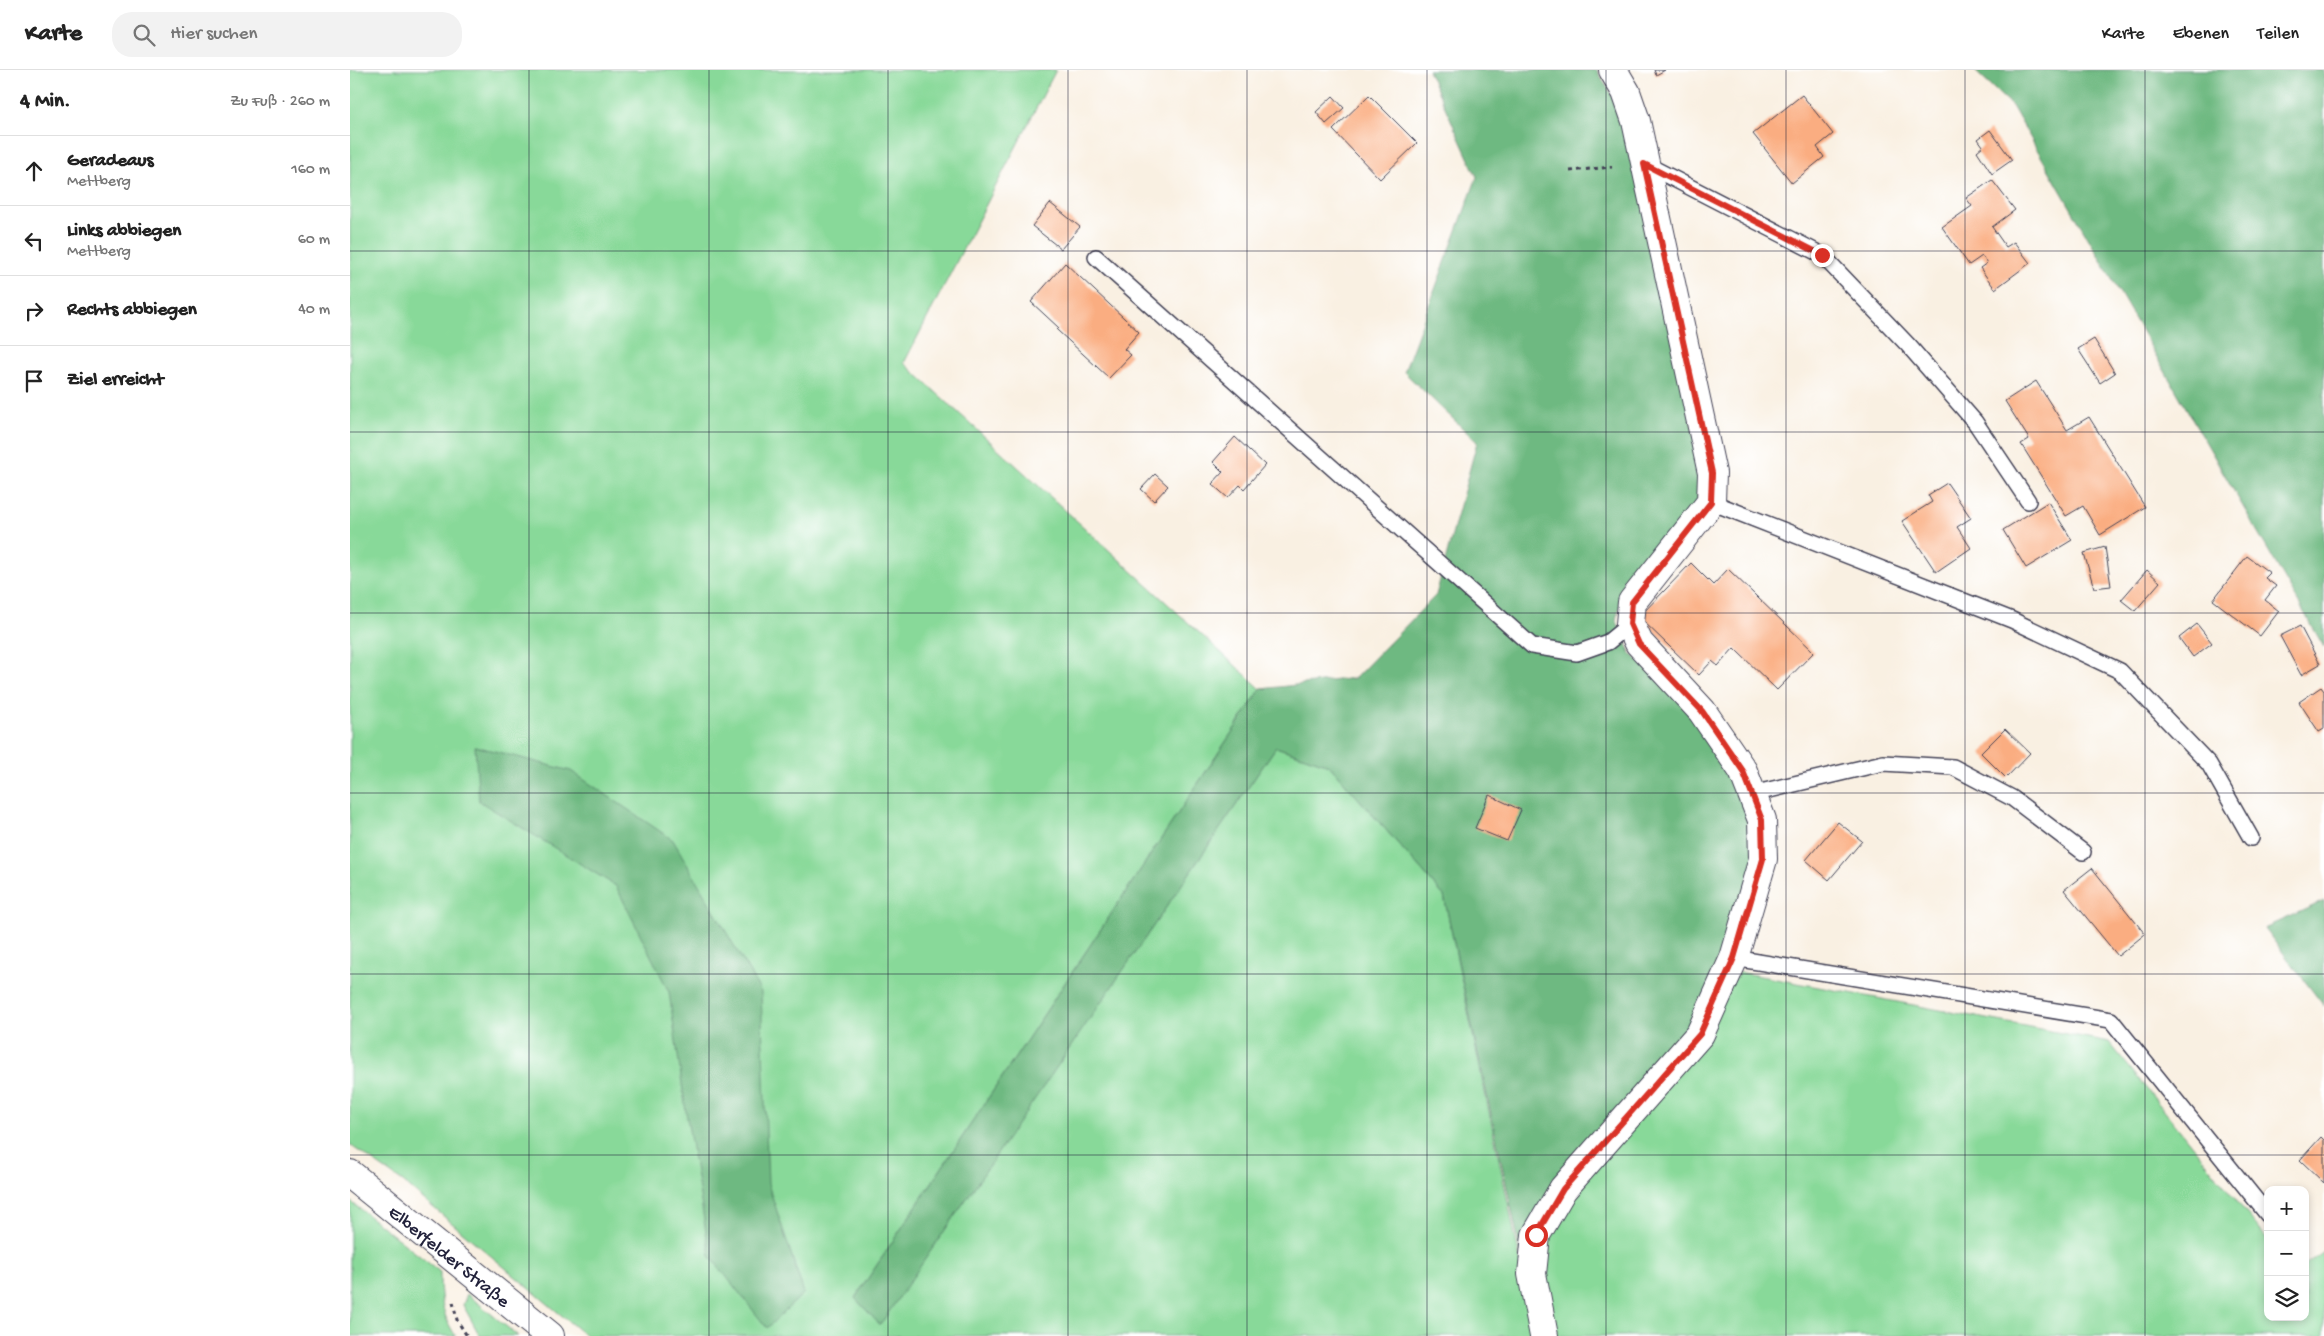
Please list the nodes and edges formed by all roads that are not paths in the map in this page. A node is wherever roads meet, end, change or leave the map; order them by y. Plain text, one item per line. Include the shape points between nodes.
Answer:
1 (1613, 70) edge
2 (1644, 164) junction
3 (1096, 257) dead end
4 (2028, 501) dead end
5 (1711, 502) junction
6 (1630, 624) junction
7 (1752, 794) junction
8 (2251, 838) dead end
9 (2083, 852) dead end
10 (1734, 958) junction
11 (350, 1174) edge
12 (2264, 1210) edge
13 (550, 1336) edge
14 (1544, 1336) edge

1 - 2 street via 1626,92 1636,121
2 - 4 lane via 1822,255 1908,345 1975,422
2 - 5 street via 1712,473
3 - 6 lane via 1532,646 1577,653 1608,642
5 - 6 street via 1632,602
5 - 8 lane via 2012,620 2120,671 2209,764
6 - 7 street via 1639,644 1702,711 1743,771
7 - 9 lane via 1883,764 1953,767 2012,798
7 - 10 street via 1762,820 1763,859
10 - 12 lane via 2111,1020
10 - 14 street via 1700,1034 1563,1189 1536,1235 1532,1274
11 - 13 street, Elberfelder Straße

